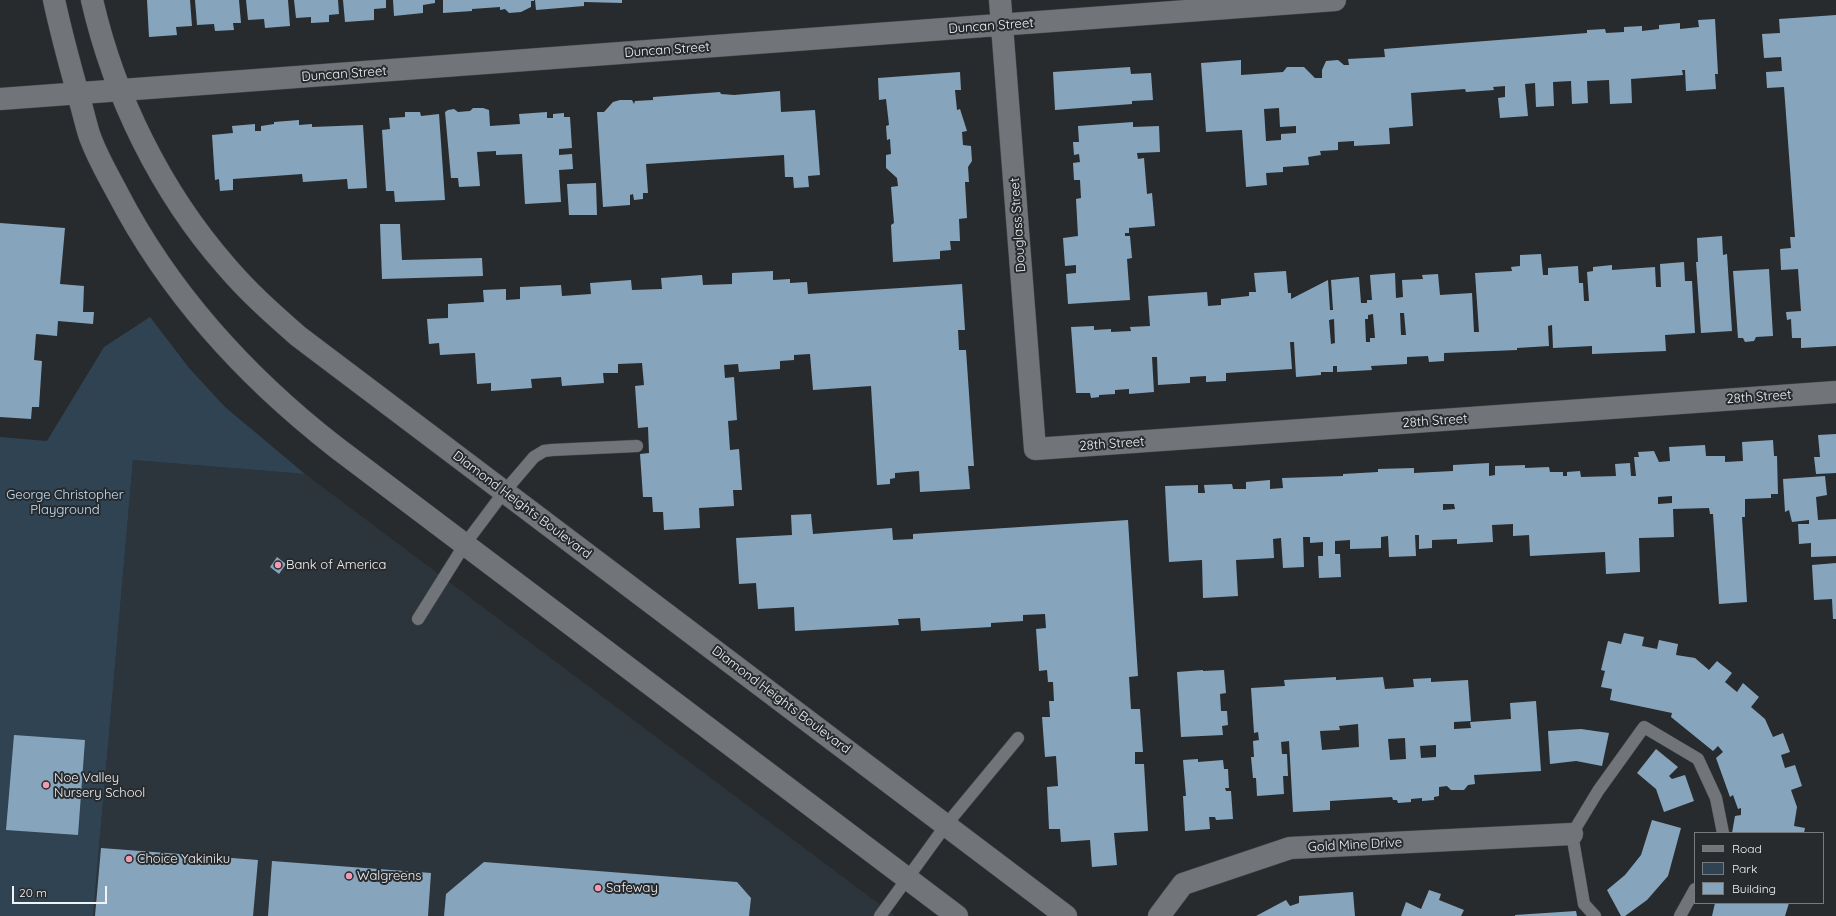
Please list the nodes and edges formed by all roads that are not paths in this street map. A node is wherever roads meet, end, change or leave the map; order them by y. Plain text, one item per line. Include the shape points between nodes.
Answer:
1 (54, 0) edge
2 (92, 0) edge
3 (1000, 0) edge
4 (1335, 0) edge
5 (1002, 24) junction
6 (120, 90) junction
7 (78, 94) junction
8 (0, 99) edge
9 (1836, 392) edge
10 (637, 446) dead end
11 (1035, 450) joint
12 (504, 492) junction
13 (465, 544) junction
14 (418, 619) dead end
15 (1018, 738) dead end
16 (946, 825) junction
17 (1722, 832) edge
18 (1572, 834) junction
19 (908, 879) junction
20 (1694, 891) edge
21 (880, 916) edge
22 (957, 916) edge
23 (1066, 916) edge
24 (1159, 916) edge
25 (1595, 916) edge
26 (1680, 916) edge

1 - 7 street
2 - 6 street, Diamond Heights Boulevard via 107,57
3 - 5 street, Douglass Street
4 - 5 street, Duncan Street
5 - 6 street, Duncan Street
5 - 11 street, Douglass Street
6 - 7 street, Duncan Street
6 - 12 street, Diamond Heights Boulevard via 162,176 193,224 225,266 298,336
7 - 8 street, Duncan Street
7 - 13 street via 89,135 128,212 164,271 207,327 248,371 296,415
9 - 11 street, 28th Street
10 - 12 lane via 544,451 534,457
12 - 13 lane
12 - 16 street, Diamond Heights Boulevard
13 - 14 lane
13 - 19 street
15 - 16 lane
16 - 19 lane
16 - 23 street, Diamond Heights Boulevard
17 - 18 lane via 1716,798 1698,759 1644,727 1598,791
18 - 24 street, Gold Mine Drive via 1290,848 1183,884
18 - 25 lane via 1584,904
19 - 21 lane
19 - 22 street
20 - 26 lane

